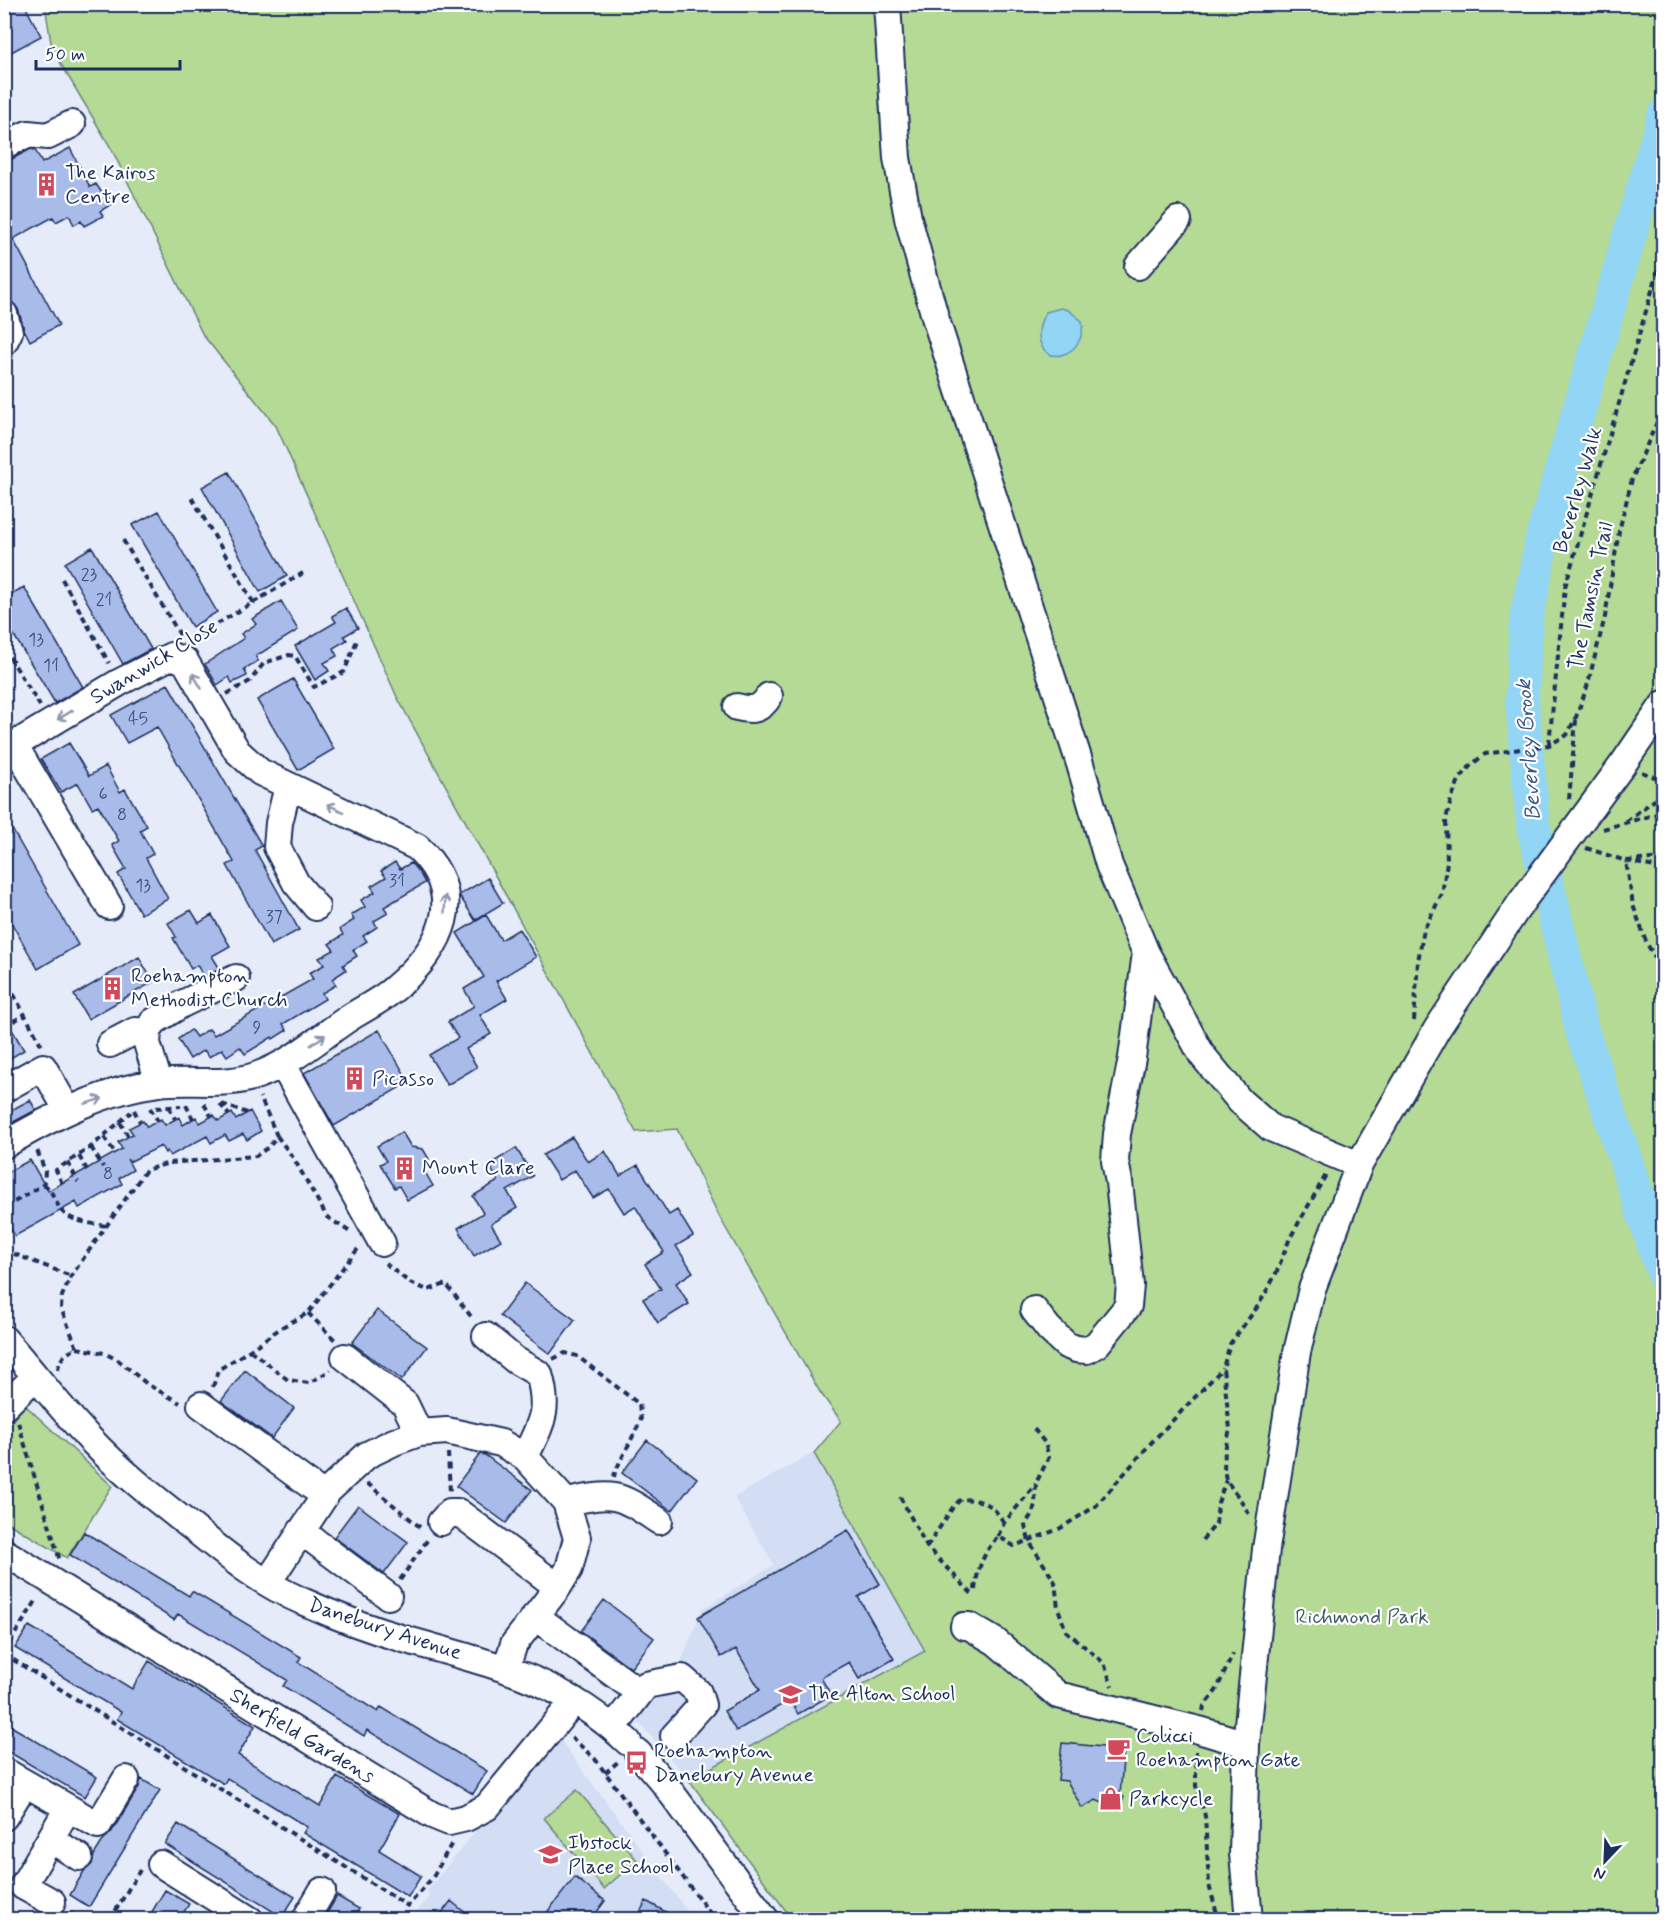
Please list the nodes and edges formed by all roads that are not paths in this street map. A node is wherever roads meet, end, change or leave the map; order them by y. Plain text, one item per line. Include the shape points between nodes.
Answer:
1 (887, 4) edge
2 (72, 124) dead end
3 (4, 145) edge
4 (1178, 219) dead end
5 (1138, 266) dead end
6 (4, 314) edge
7 (4, 342) edge
8 (769, 696) dead end
9 (1664, 704) edge
10 (737, 707) dead end
11 (10, 748) edge
12 (288, 786) junction
13 (109, 906) dead end
14 (316, 907) dead end
15 (1146, 953) junction
16 (236, 978) dead end
17 (148, 1032) junction
18 (110, 1044) dead end
19 (283, 1065) junction
20 (159, 1083) junction
21 (4, 1089) edge
22 (68, 1111) junction
23 (4, 1145) edge
24 (1359, 1165) junction
25 (373, 1243) road end
26 (1034, 1310) dead end
27 (486, 1336) dead end
28 (4, 1339) edge
29 (345, 1357) road end
30 (44, 1377) junction
31 (201, 1405) road end
32 (5, 1406) edge
33 (419, 1433) junction
34 (525, 1457) junction
35 (325, 1496) junction
36 (566, 1502) junction
37 (659, 1521) dead end
38 (441, 1523) road end
39 (301, 1531) junction
40 (4, 1552) edge
41 (267, 1582) junction
42 (558, 1587) junction
43 (388, 1596) road end
44 (535, 1616) junction
45 (964, 1626) dead end
46 (506, 1668) junction
47 (629, 1684) dead end
48 (574, 1701) junction
49 (674, 1736) dead end
50 (1246, 1744) junction
51 (625, 1745) junction
52 (15, 1777) edge
53 (126, 1779) dead end
54 (68, 1808) junction
55 (4, 1817) edge
56 (50, 1839) junction
57 (79, 1857) dead end
58 (152, 1865) road end
59 (322, 1891) dead end
60 (52, 1902) dead end
61 (211, 1910) edge
62 (250, 1920) edge
63 (305, 1920) edge
64 (766, 1920) edge
65 (1249, 1920) edge

1 - 15 street via 897,158 908,218 935,317 1109,865
2 - 3 street via 48,136 28,134
4 - 5 street
6 - 7 street via 9,332
8 - 10 street via 756,709
9 - 24 street via 1520,904 1437,1029
12 -> 11 street, Swanwick Close via 260,772 237,751 178,650
11 - 13 street
12 - 14 street via 277,847 296,883
19 -> 12 street via 395,989 432,951 447,901 441,878 431,860 417,847
15 - 24 street via 1202,1054 1240,1101 1270,1128
15 - 26 street via 1115,1161 1130,1285 1128,1306 1097,1344 1087,1350 1066,1345
16 - 17 street via 164,1014
17 - 18 street via 135,1031
17 - 20 street via 149,1053
19 - 20 street via 232,1082
19 - 25 street
22 -> 20 street via 126,1090
21 - 22 street via 43,1067
22 - 23 street
24 - 50 street via 1312,1289 1297,1352 1266,1549
27 - 34 street via 539,1374 546,1407
28 - 30 street, Danebury Avenue
29 - 33 street via 405,1404
30 - 32 street
30 - 41 street, Danebury Avenue via 92,1441 136,1482 218,1549
31 - 35 street
33 - 34 street via 447,1431 501,1443
33 - 35 street via 367,1455
34 - 36 street
35 - 39 street
36 - 37 street via 602,1494 620,1497
36 - 42 street via 577,1538 569,1569
38 - 42 street via 458,1512
39 - 41 street
39 - 43 street
40 - 48 street, Sherfield Gardens via 449,1822 487,1807
41 - 46 street, Danebury Avenue via 345,1620
42 - 44 street
44 - 46 street via 514,1644
44 - 47 street
45 - 50 street via 996,1642 1058,1695
46 - 48 street, Danebury Avenue
48 - 51 street, Danebury Avenue via 600,1716
49 - 51 street via 702,1705 698,1692 682,1678 646,1685
50 - 65 street via 1243,1854
51 - 64 street, Danebury Avenue via 664,1783
52 - 54 street
52 - 55 street
53 - 54 street via 98,1826
54 - 56 street
56 - 57 street
56 - 60 street via 24,1886
58 - 61 street
59 - 63 street
61 - 62 street

